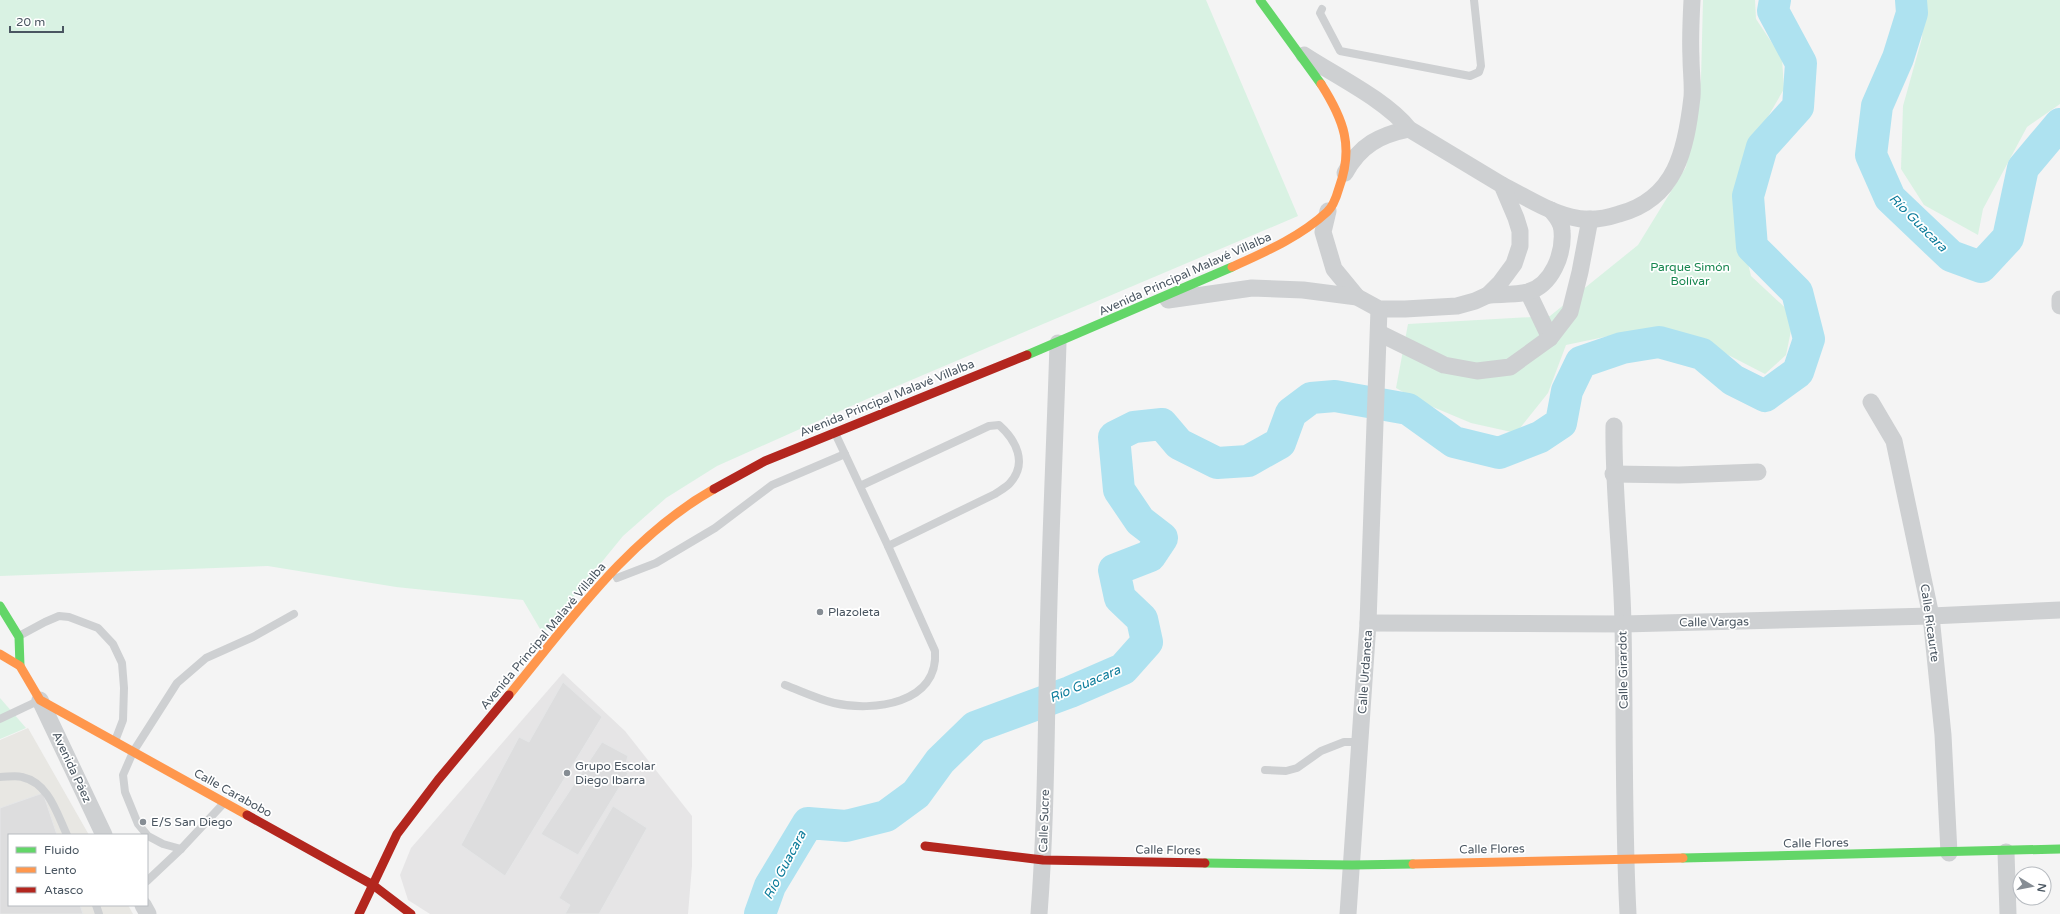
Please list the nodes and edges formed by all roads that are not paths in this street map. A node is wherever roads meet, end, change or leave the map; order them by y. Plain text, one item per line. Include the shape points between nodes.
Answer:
1 (1260, 0) edge
2 (1474, 0) edge
3 (1692, 0) edge
4 (1322, 9) dead end
5 (1299, 52) junction
6 (1410, 129) junction
7 (1344, 174) junction
8 (1502, 185) junction
9 (1551, 210) junction
10 (1328, 211) junction
11 (1590, 219) junction
12 (1528, 292) junction
13 (1488, 295) junction
14 (1357, 297) junction
15 (2060, 299) edge
16 (1155, 302) junction
17 (2060, 306) edge
18 (1379, 309) junction
19 (1550, 338) junction
20 (1379, 340) junction
21 (1058, 342) junction
22 (1872, 402) dead end
23 (1614, 426) dead end
24 (835, 432) junction
25 (845, 454) junction
26 (1758, 472) dead end
27 (1613, 474) junction
28 (860, 486) junction
29 (888, 546) junction
30 (600, 585) junction
31 (0, 606) edge
32 (2060, 610) edge
33 (294, 614) dead end
34 (1932, 616) junction
35 (1368, 623) junction
36 (1623, 624) junction
37 (19, 636) junction
38 (4, 651) edge
39 (20, 666) junction
40 (785, 685) dead end
41 (40, 700) junction
42 (0, 719) edge
43 (114, 742) junction
44 (1360, 742) junction
45 (133, 752) junction
46 (1265, 770) dead end
47 (0, 777) edge
48 (224, 802) junction
49 (67, 834) edge
50 (104, 834) edge
51 (146, 834) edge
52 (148, 836) edge
53 (925, 846) dead end
54 (181, 849) junction
55 (2060, 849) edge
56 (2006, 852) junction
57 (1949, 853) junction
58 (1625, 858) junction
59 (1043, 860) junction
60 (1352, 865) junction
61 (148, 880) edge
62 (373, 885) junction
63 (358, 914) edge
64 (411, 914) edge
65 (1039, 914) edge
66 (1348, 914) edge
67 (1628, 914) edge
68 (2008, 914) edge

1 - 5 street, Avenida Principal Malavé Villalba
2 - 4 lane via 1481,66 1479,72 1470,76 1340,52 1320,13
3 - 11 street via 1692,96 1679,162 1665,188 1651,201 1634,210 1610,217
5 - 6 street via 1366,94 1402,120
5 - 7 street, Avenida Principal Malavé Villalba via 1337,110 1344,129 1347,152
6 - 7 street via 1394,132 1362,148
6 - 8 street
7 - 10 street, Avenida Principal Malavé Villalba
8 - 9 street
8 - 13 street via 1520,231 1520,246 1514,264 1500,284
9 - 11 street via 1571,217
9 - 12 street via 1559,219 1562,231 1560,251 1549,278
10 - 14 street via 1323,232 1334,269
10 - 16 street, Avenida Principal Malavé Villalba via 1293,238
11 - 19 street via 1570,312
12 - 13 street
12 - 19 street
13 - 18 street via 1457,306
14 - 16 street via 1303,290 1252,288
14 - 18 street
15 - 17 street
16 - 21 street, Avenida Principal Malavé Villalba
18 - 20 street, Calle Urdaneta
19 - 20 street via 1510,367 1477,371 1444,365
20 - 35 street, Calle Urdaneta
21 - 24 street, Avenida Principal Malavé Villalba
21 - 59 street, Calle Sucre
22 - 34 street, Calle Ricaurte via 1894,441
23 - 27 street, Calle Girardot
24 - 25 lane
24 - 30 street, Avenida Principal Malavé Villalba via 765,461 695,500 660,526
25 - 28 lane
25 - 30 lane via 772,485 715,528 663,559
26 - 27 street
27 - 36 street, Calle Girardot
28 - 29 lane
28 - 29 lane via 988,426 999,425 1010,435 1017,447 1020,460 1010,483 995,494
29 - 40 lane via 935,651 935,662 929,679 920,690 904,700 869,707 834,703
30 - 62 street, Avenida Principal Malavé Villalba via 438,780 397,834
31 - 37 street
32 - 34 street, Calle Vargas
33 - 45 lane via 253,637 206,658 177,683
34 - 36 street, Calle Vargas
34 - 57 street, Calle Ricaurte via 1943,735
35 - 36 street, Calle Vargas
35 - 44 street, Calle Urdaneta
36 - 58 street, Calle Girardot
37 - 38 lane
37 - 39 street
37 - 43 lane via 59,616 68,616 98,628 113,644 122,663 124,688 123,720
38 - 39 street
39 - 41 street
41 - 42 lane
41 - 43 street, Calle Carabobo
41 - 50 street, Avenida Páez
43 - 45 street, Calle Carabobo
44 - 46 lane via 1344,742 1321,750 1297,768 1286,772
44 - 60 street, Calle Urdaneta
45 - 48 street, Calle Carabobo
45 - 51 lane via 123,775 125,792 138,824
47 - 49 lane via 22,776 34,782 49,796
48 - 54 lane
48 - 62 street, Calle Carabobo
52 - 54 lane
53 - 59 street, Calle Flores
54 - 61 lane
55 - 56 street, Calle Flores
56 - 57 street, Calle Flores
56 - 68 street
57 - 58 street, Calle Flores
58 - 60 street, Calle Flores
58 - 67 street, Calle Girardot
59 - 60 street, Calle Flores
59 - 65 street, Calle Sucre
60 - 66 street, Calle Urdaneta
62 - 63 street, Avenida Principal Malavé Villalba
62 - 64 street, Calle Carabobo

